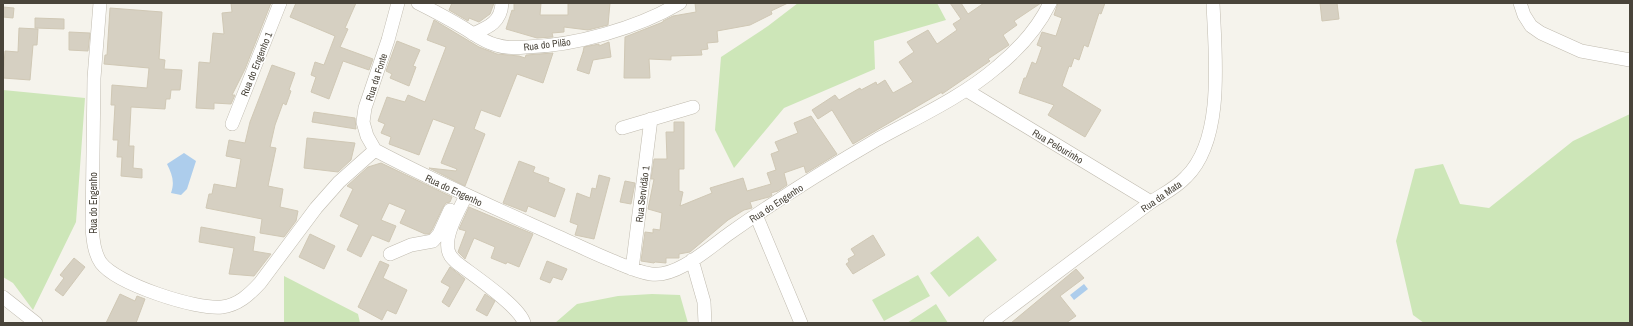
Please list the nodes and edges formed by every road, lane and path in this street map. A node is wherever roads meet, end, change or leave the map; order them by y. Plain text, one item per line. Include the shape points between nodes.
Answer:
1 (100, 3) edge
2 (280, 3) edge
3 (398, 3) edge
4 (418, 3) edge
5 (502, 3) edge
6 (680, 3) edge
7 (1050, 3) edge
8 (1213, 3) edge
9 (1520, 3) edge
10 (473, 34) junction
11 (1630, 60) edge
12 (966, 90) junction
13 (693, 107) dead end
14 (651, 119) junction
15 (232, 124) dead end
16 (622, 128) dead end
17 (375, 150) junction
18 (462, 194) junction
19 (1151, 202) junction
20 (756, 215) junction
21 (390, 254) dead end
22 (692, 260) junction
23 (632, 269) junction
24 (3, 297) edge
25 (36, 323) edge
26 (524, 323) edge
27 (705, 323) edge
28 (800, 323) edge
29 (990, 323) edge

1 - 17 street, Rua do Engenho via 94,78 92,228 94,247 101,263 119,277 144,289 197,305 221,307 236,304 260,284 334,187
2 - 15 street, Rua do Engenho 1
3 - 17 street, Rua da Fonte via 365,108 363,122
4 - 10 street, Rua do Pilão
5 - 10 street via 498,18 490,26
6 - 10 street, Rua do Pilão via 646,20 568,43 510,48 486,42
7 - 12 street, Rua do Engenho via 1043,18 1023,43 998,67
8 - 19 street, Rua da Mata via 1215,91 1214,116 1208,141 1187,177
9 - 11 street via 1524,15 1541,34 1580,51
12 - 19 street, Rua Pelourinho
12 - 20 street, Rua do Engenho via 867,146
13 - 14 street
14 - 16 street
14 - 23 street, Rua Servidão 1
17 - 18 street, Rua do Engenho
18 - 21 street via 436,239 411,245
18 - 23 street, Rua do Engenho
18 - 26 street via 449,234 447,245 450,254 456,262 511,305
19 - 29 street, Rua da Mata
20 - 22 street, Rua do Engenho
20 - 28 street
22 - 23 street, Rua do Engenho via 677,270 663,274
22 - 27 street via 704,302
24 - 25 street

